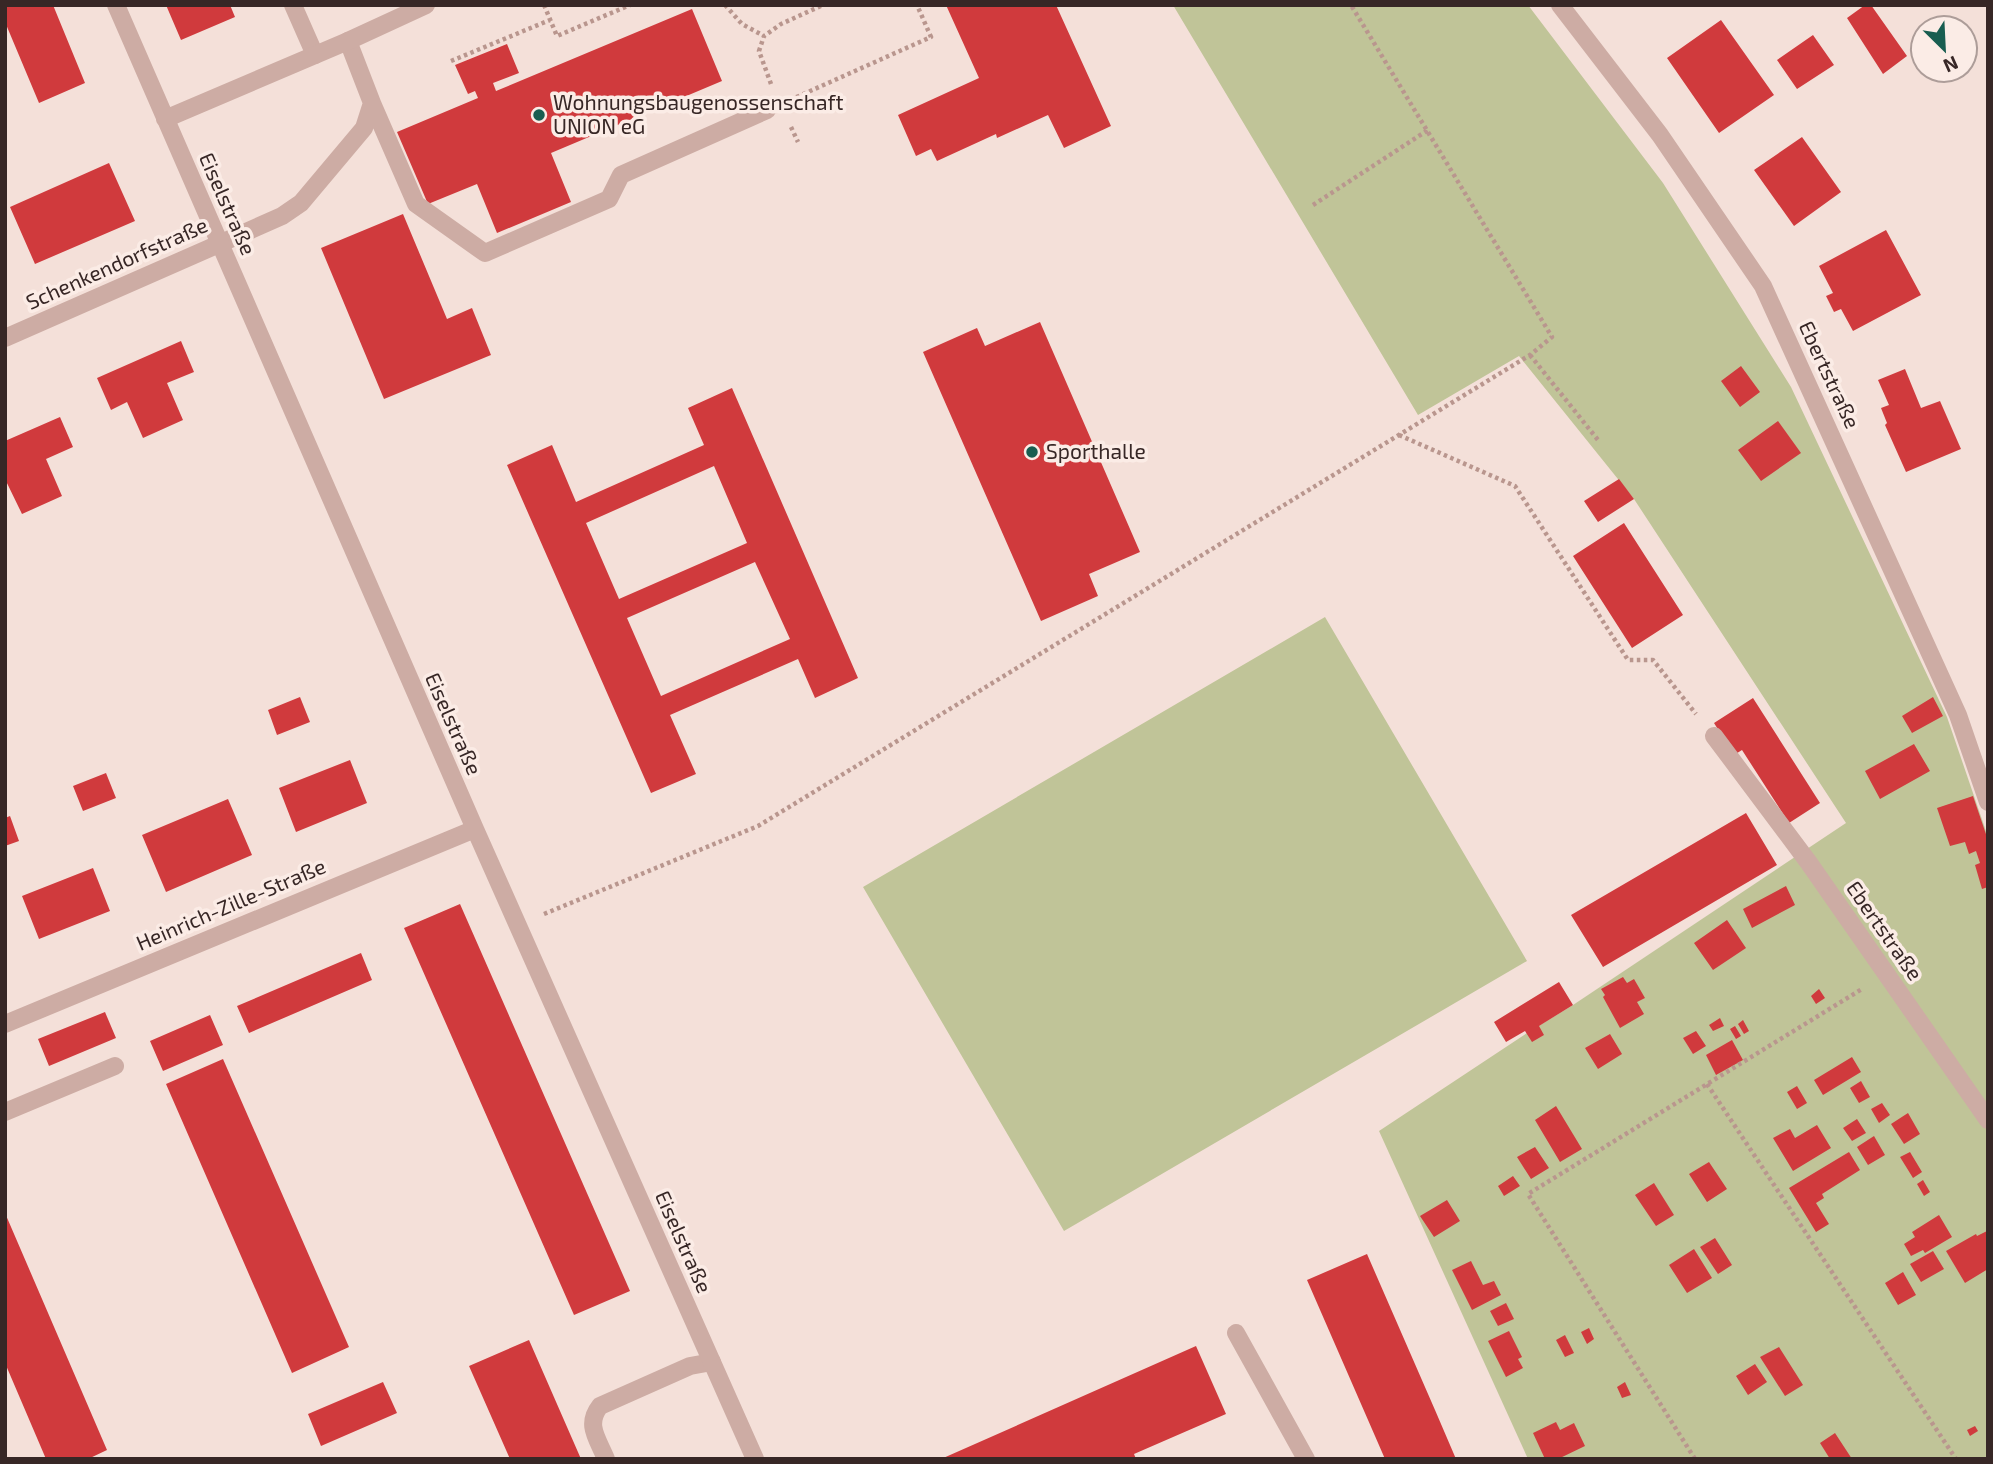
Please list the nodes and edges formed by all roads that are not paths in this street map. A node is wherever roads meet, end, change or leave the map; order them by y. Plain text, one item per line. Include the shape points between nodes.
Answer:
1 (116, 5) edge
2 (293, 5) edge
3 (426, 5) edge
4 (1560, 5) edge
5 (348, 41) junction
6 (315, 55) junction
7 (372, 103) junction
8 (767, 110) dead end
9 (165, 119) junction
10 (219, 244) junction
11 (5, 338) edge
12 (1714, 736) road end
13 (1988, 802) edge
14 (474, 829) junction
15 (5, 1024) edge
16 (115, 1066) dead end
17 (5, 1112) edge
18 (1988, 1120) edge
19 (1236, 1332) dead end
20 (712, 1362) junction
21 (606, 1459) edge
22 (755, 1459) edge
23 (1306, 1459) edge

1 - 9 street, Eiselstraße
2 - 6 street
3 - 5 street
4 - 13 street, Ebertstraße via 1660,135 1763,286 1958,715
5 - 6 street
5 - 7 street
6 - 9 street
7 - 8 street via 416,204 485,253 609,199 621,175
7 - 10 street, Schenkendorfstraße via 364,128 301,203
9 - 10 street, Eiselstraße
10 - 11 street, Schenkendorfstraße
10 - 14 street, Eiselstraße
12 - 18 street, Ebertstraße via 1809,863
14 - 15 street, Heinrich-Zille-Straße
14 - 20 street, Eiselstraße
16 - 17 street
19 - 23 street
20 - 21 street via 690,1366 600,1406 592,1426
20 - 22 street, Eiselstraße

